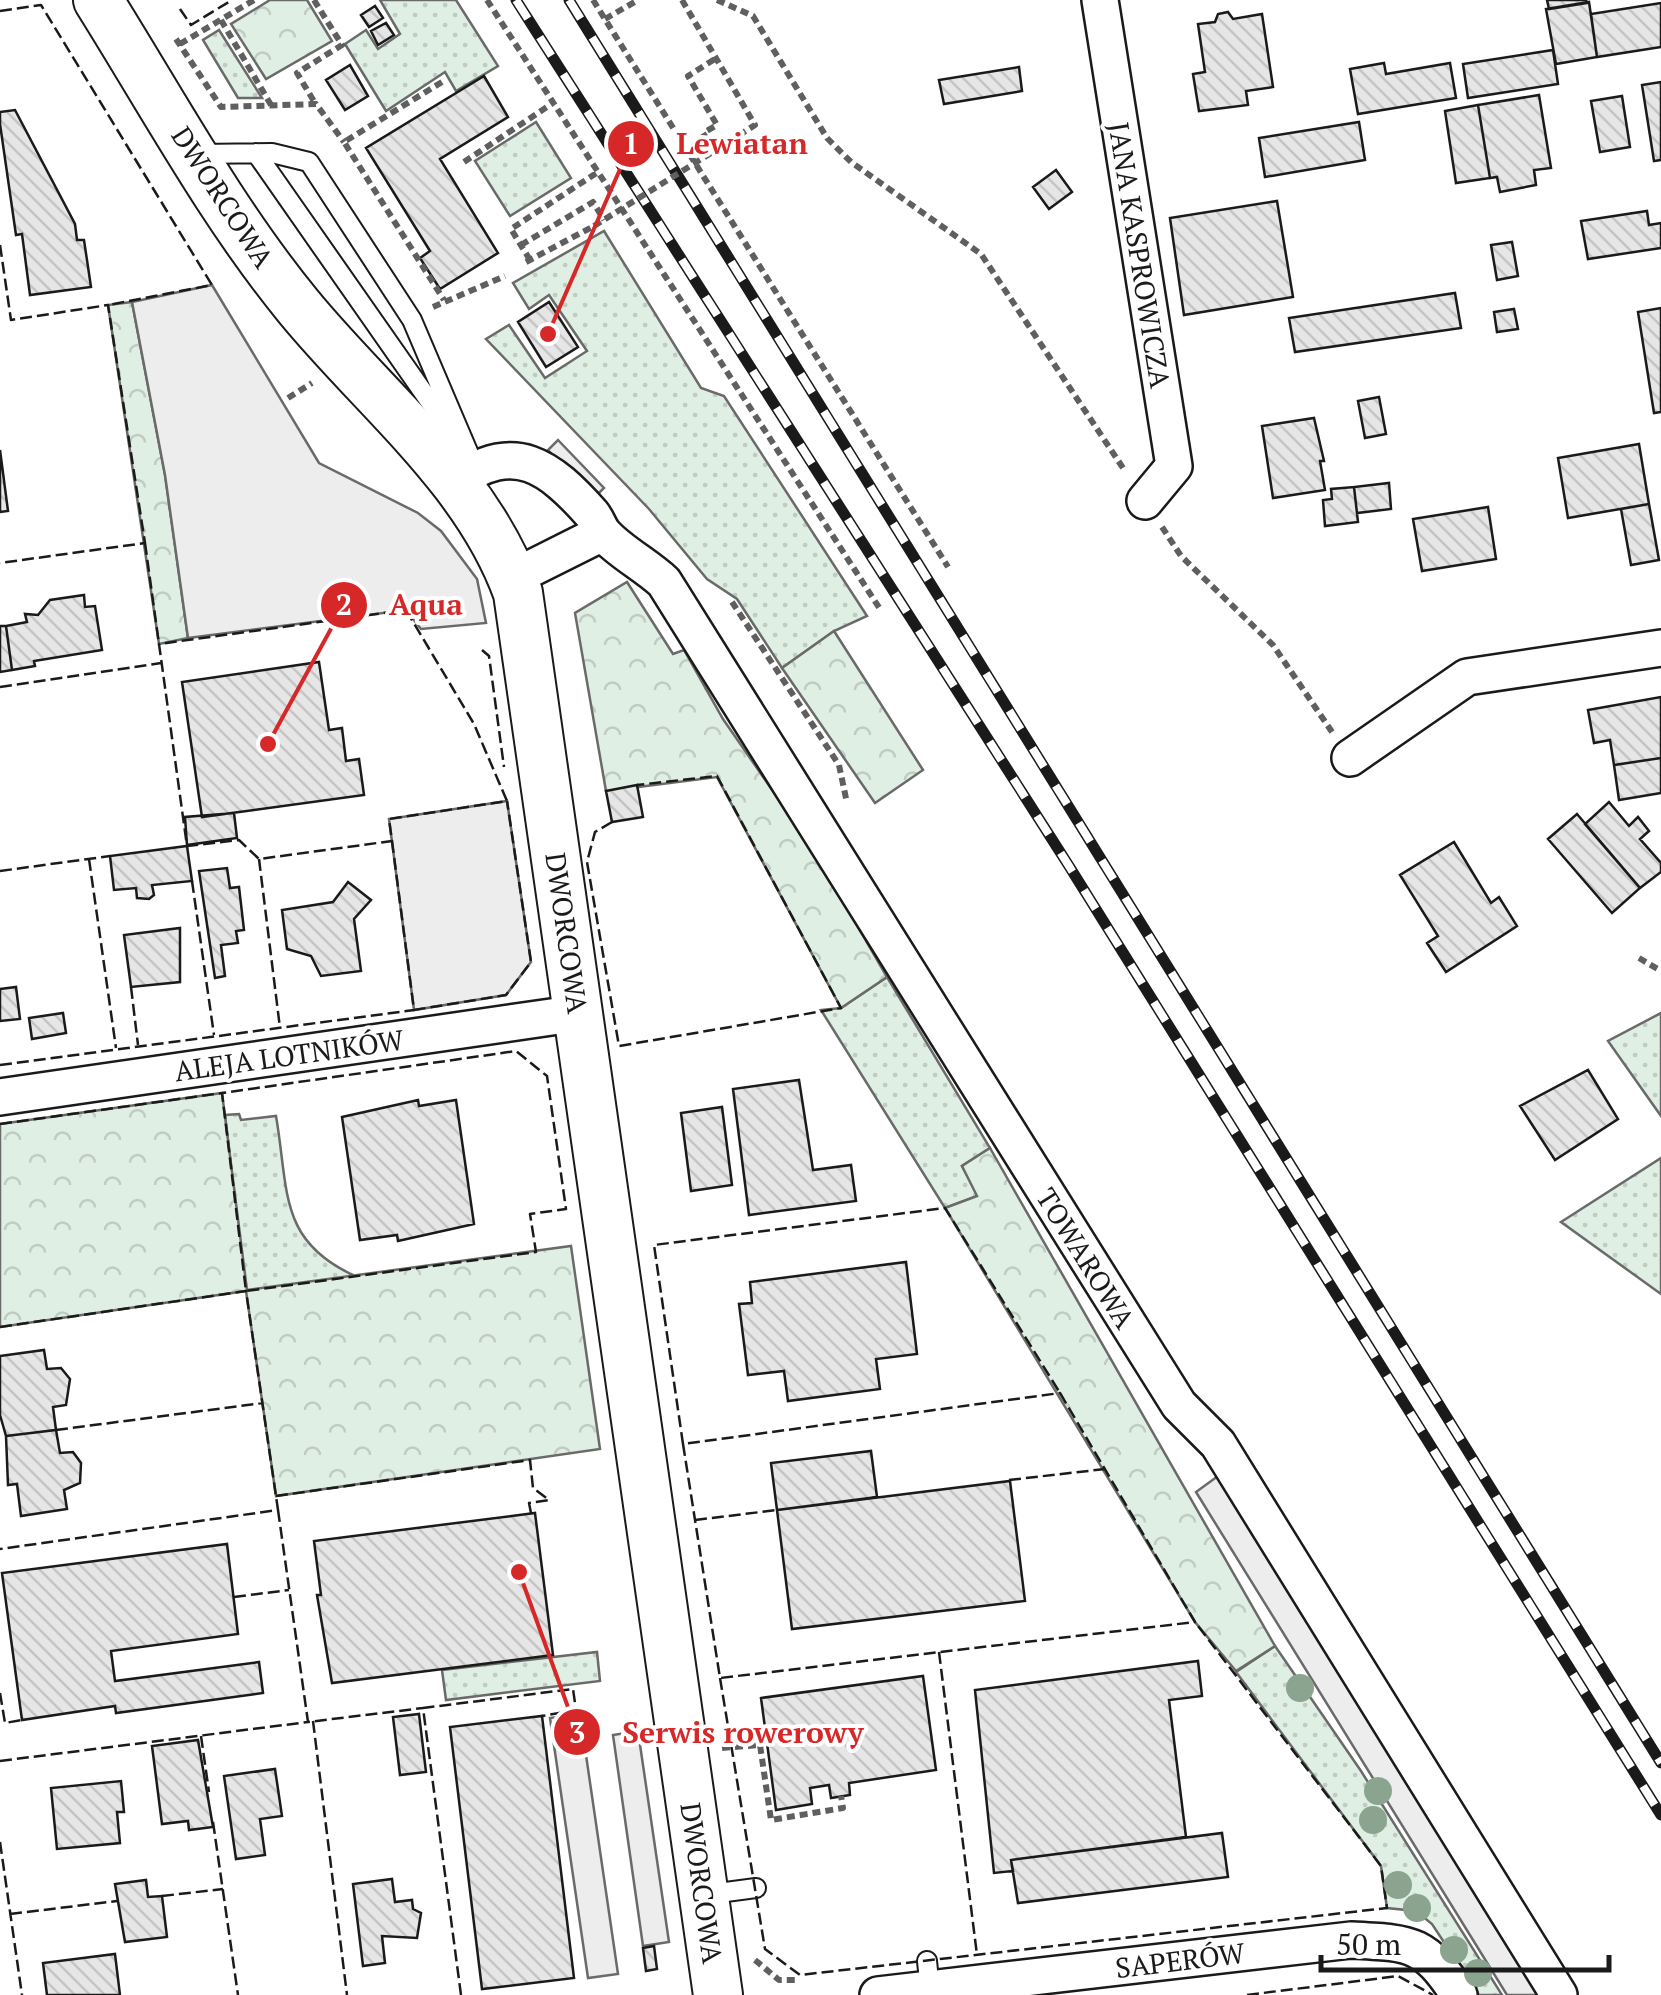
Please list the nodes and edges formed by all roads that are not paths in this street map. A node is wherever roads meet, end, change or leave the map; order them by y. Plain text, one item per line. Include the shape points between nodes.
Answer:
1 (98, 0) edge
2 (1100, 0) edge
3 (256, 153) junction
4 (194, 154) junction
5 (466, 475) junction
6 (1145, 502) road end
7 (602, 533) junction
8 (512, 578) junction
9 (1661, 648) edge
10 (1350, 758) road end
11 (579, 1012) junction
12 (0, 1096) edge
13 (756, 1888) dead end
14 (703, 1895) junction
15 (718, 1995) edge
16 (878, 1995) edge
17 (1459, 1995) edge
18 (1558, 1995) edge

1 - 4 street, DWORCOWA
2 - 6 street, JANA KASPROWICZA via 1174,466
3 - 4 lane
3 - 5 lane
3 - 5 lane via 309,162 412,320
4 - 5 street, DWORCOWA via 297,305
5 - 7 street, TOWAROWA via 515,460 546,468 596,518
5 - 8 street, DWORCOWA
7 - 8 street
7 - 18 street, TOWAROWA via 664,582 1179,1404 1218,1444 1281,1542
8 - 11 street, DWORCOWA
9 - 10 street via 1467,677
11 - 12 street, ALEJA LOTNIKÓW
11 - 14 street, DWORCOWA
13 - 14 lane
14 - 15 street, DWORCOWA
16 - 17 street, SAPERÓW via 929,1975 1351,1940 1412,1943 1429,1954

